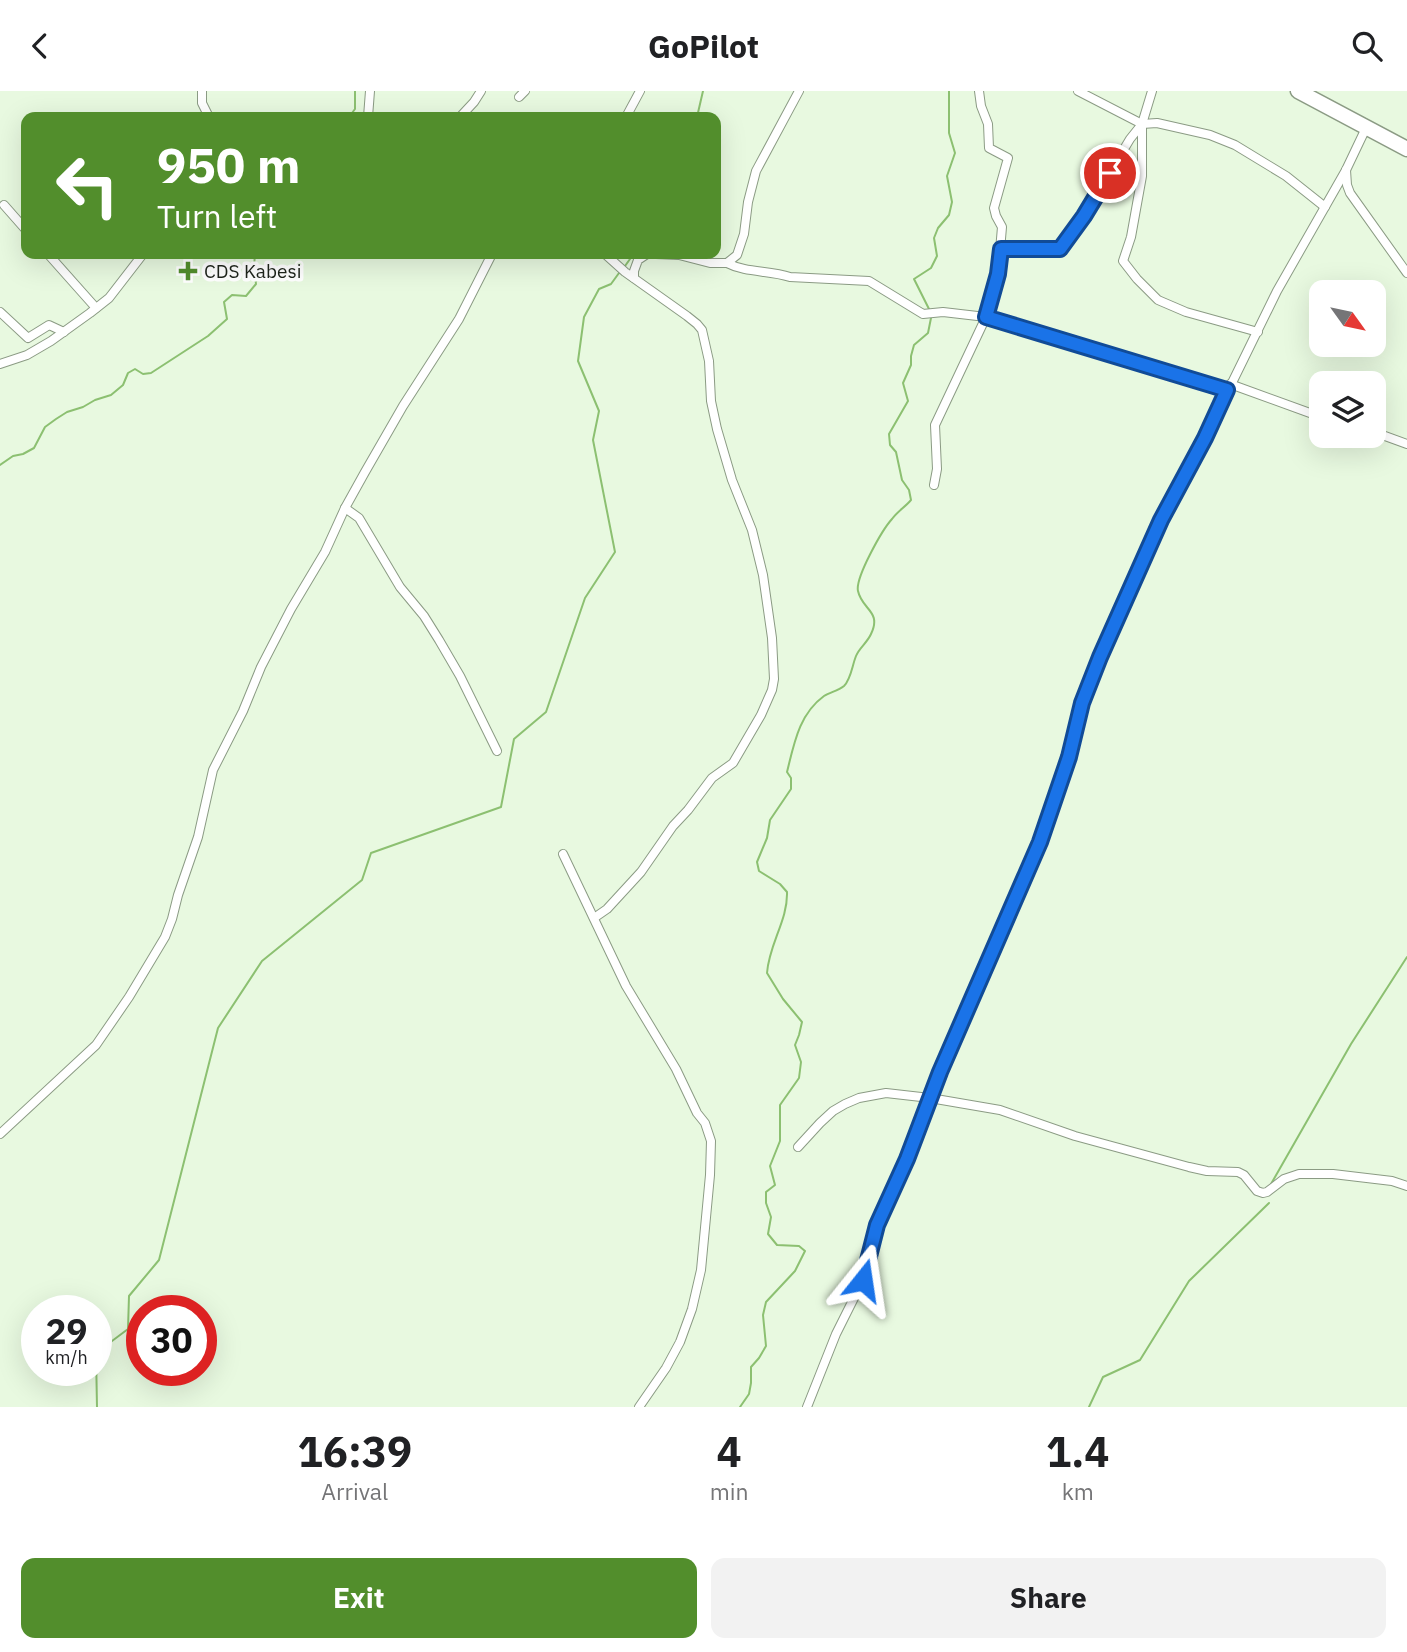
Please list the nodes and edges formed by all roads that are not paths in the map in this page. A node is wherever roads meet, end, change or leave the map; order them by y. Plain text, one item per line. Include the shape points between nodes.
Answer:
1 (202, 91) edge
2 (370, 91) edge
3 (481, 91) edge
4 (640, 91) edge
5 (799, 91) edge
6 (979, 91) edge
7 (1078, 91) edge
8 (1152, 91) edge
9 (1298, 91) edge
10 (206, 112) edge
11 (368, 112) edge
12 (465, 112) edge
13 (629, 112) edge
14 (1142, 124) junction
15 (1366, 128) junction
16 (1407, 149) edge
17 (1346, 170) junction
18 (4, 205) dead end
19 (1325, 207) junction
20 (21, 224) edge
21 (1001, 249) junction
22 (52, 259) edge
23 (139, 259) edge
24 (489, 259) edge
25 (611, 259) edge
26 (640, 259) edge
27 (694, 259) edge
28 (727, 263) junction
29 (1407, 273) edge
30 (635, 278) junction
31 (96, 308) junction
32 (0, 312) edge
33 (986, 317) junction
34 (64, 332) junction
35 (1258, 332) junction
36 (0, 364) edge
37 (1228, 387) junction
38 (1309, 413) edge
39 (1386, 436) edge
40 (1407, 444) edge
41 (933, 485) dead end
42 (345, 508) junction
43 (498, 751) dead end
44 (563, 854) dead end
45 (594, 918) junction
46 (930, 1098) junction
47 (0, 1135) edge
48 (798, 1147) dead end
49 (1407, 1186) edge
50 (639, 1407) edge
51 (807, 1407) edge

1 - 10 street
2 - 11 street
3 - 12 street
4 - 13 street
5 - 28 street via 756,171 744,234 737,255
6 - 21 street via 989,149 1008,157 993,208 1002,227
7 - 14 street
8 - 14 street
9 - 15 highway
14 - 19 street via 1157,123 1235,145
14 - 21 street via 1060,249
14 - 35 street via 1142,176 1123,261 1158,300
15 - 16 highway
15 - 17 street
17 - 19 street
17 - 29 street via 1350,193
18 - 20 street
19 - 35 street
21 - 33 street
22 - 31 street
23 - 31 street
24 - 42 street via 459,319
25 - 30 street
26 - 30 street
27 - 28 street
28 - 33 street via 790,277 869,281 923,314
30 - 45 street via 702,330 717,429 763,575 774,679 761,715 733,763 712,778 641,871
31 - 34 street
32 - 34 street via 28,338 49,325
33 - 37 street
33 - 41 street via 935,425
34 - 36 street via 27,355
35 - 37 street
37 - 38 street
37 - 46 street via 1161,520 1100,657 1040,842
39 - 40 street
42 - 43 street via 359,518 400,587 424,616
42 - 47 street via 213,770 198,837 165,937 96,1045
44 - 45 street
45 - 50 street via 626,986 709,1130 710,1175 701,1270 692,1309 666,1368
46 - 48 street via 886,1093 859,1098 833,1111
46 - 49 street via 1000,1110 1075,1136 1208,1171 1238,1172 1263,1193 1299,1174 1333,1174
46 - 51 street via 877,1225 863,1280

